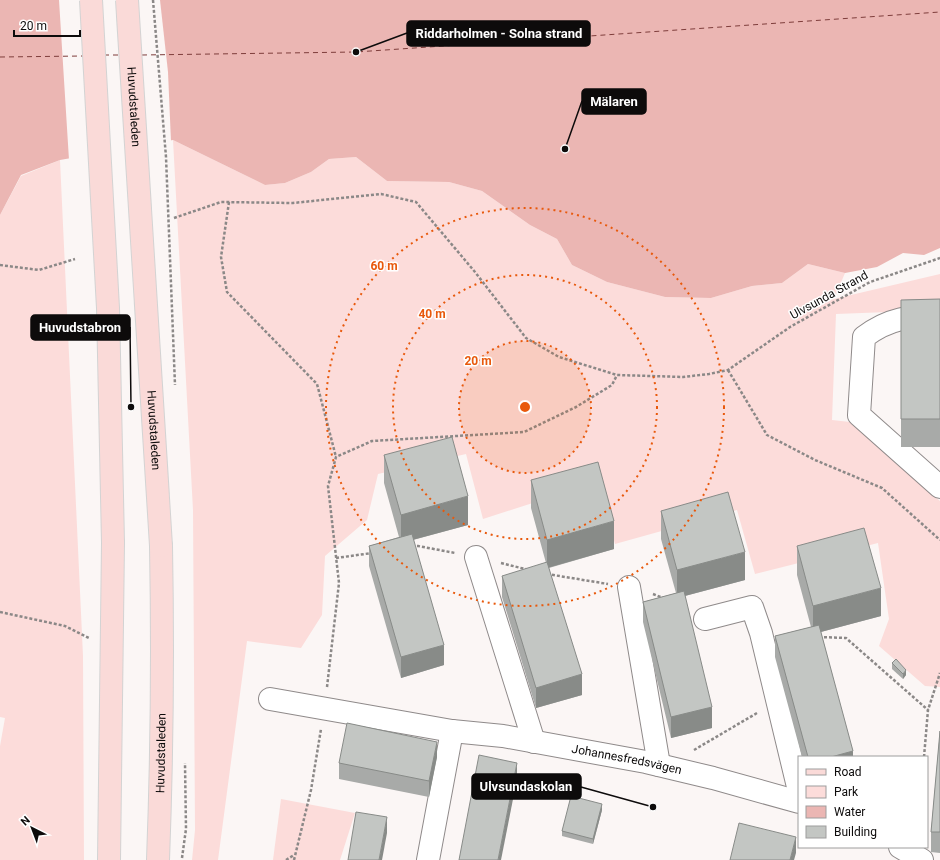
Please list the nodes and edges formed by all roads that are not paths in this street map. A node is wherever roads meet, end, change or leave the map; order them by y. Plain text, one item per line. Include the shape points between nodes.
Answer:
1 (91, 0) edge
2 (127, 0) edge
3 (940, 316) edge
4 (940, 487) edge
5 (476, 557) road end
6 (629, 587) road end
7 (705, 619) dead end
8 (270, 699) dead end
9 (452, 731) junction
10 (534, 742) junction
11 (662, 766) junction
12 (798, 787) edge
13 (798, 802) edge
14 (902, 848) edge
15 (109, 860) edge
16 (158, 860) edge
17 (428, 860) edge
18 (922, 860) edge

1 - 15 main road, bridge via 108,308 113,543
2 - 16 main road, Huvudstaleden, bridge via 161,546 162,768
3 - 4 street via 912,316 878,326 864,337 859,415
5 - 10 street
6 - 11 street
7 - 12 street via 752,607 761,633
8 - 9 street, Johannesfredsvägen
9 - 10 street, Johannesfredsvägen
9 - 17 street
10 - 11 street, Johannesfredsvägen
11 - 13 street, Johannesfredsvägen
14 - 18 street

